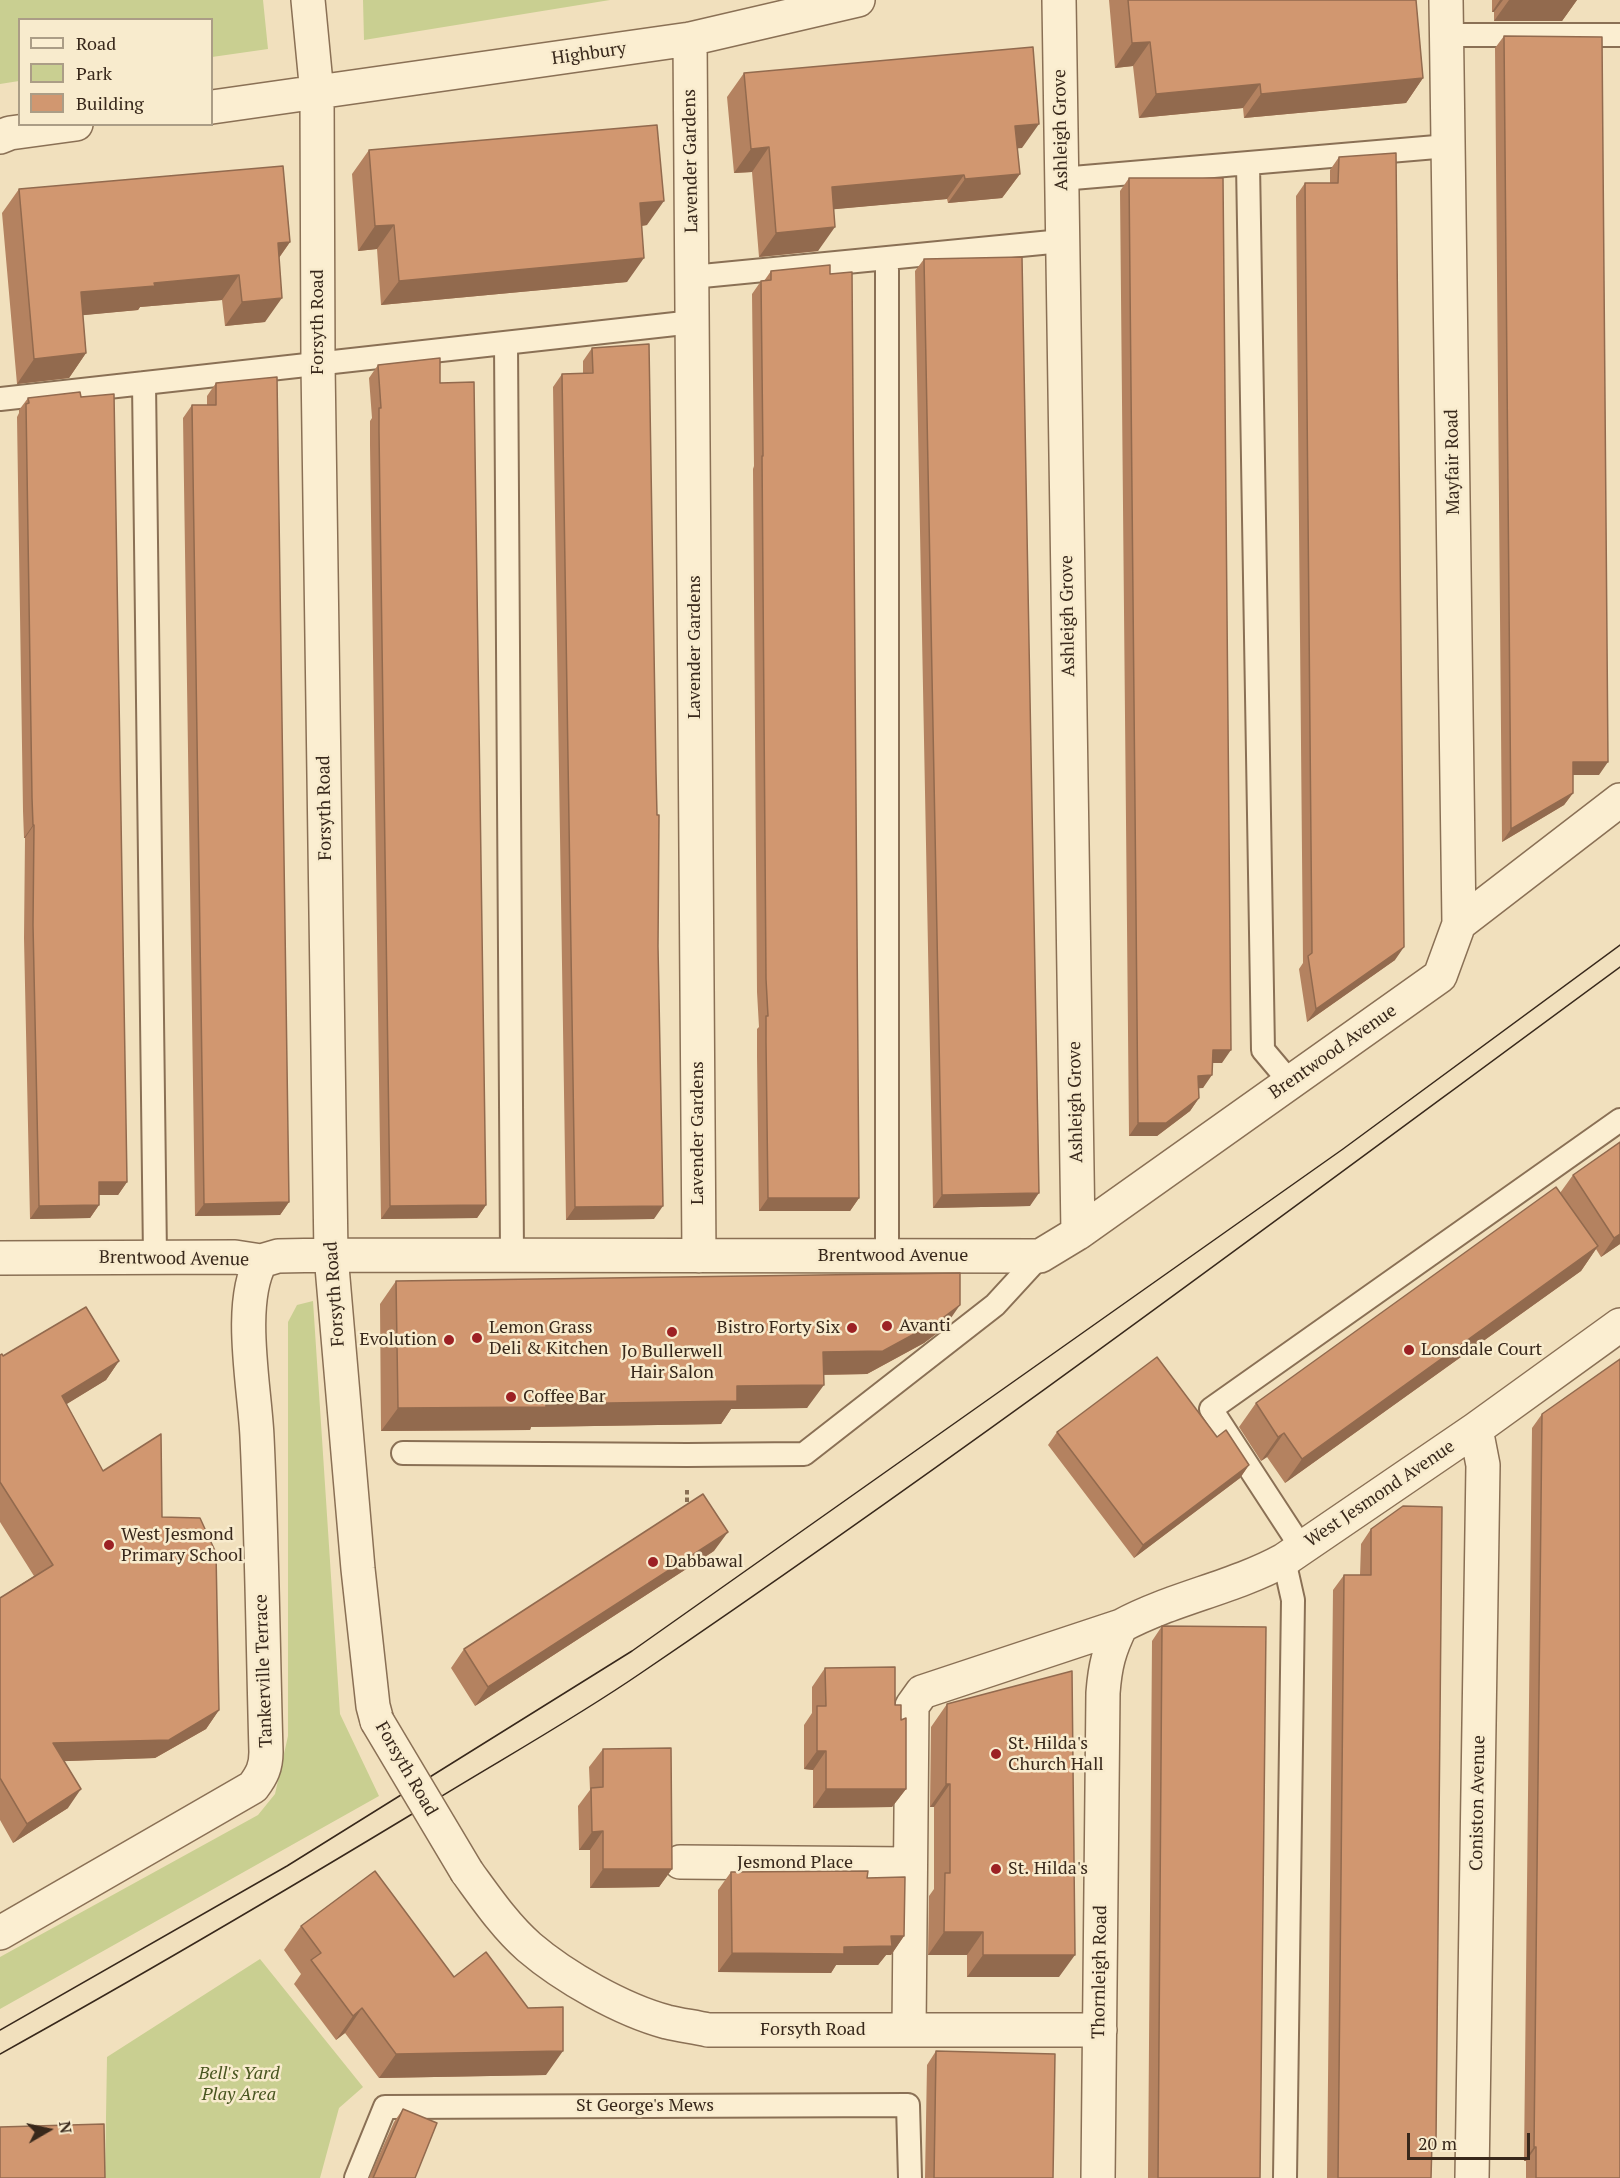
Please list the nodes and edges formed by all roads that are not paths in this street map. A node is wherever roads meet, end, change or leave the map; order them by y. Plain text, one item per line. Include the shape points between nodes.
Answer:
1 (309, 0) edge
2 (858, 0) edge
3 (1059, 0) edge
4 (1446, 0) edge
5 (1447, 35) junction
6 (1620, 35) edge
7 (690, 39) junction
8 (317, 94) junction
9 (213, 108) edge
10 (61, 126) edge
11 (0, 137) edge
12 (1448, 146) junction
13 (1248, 164) junction
14 (1061, 179) junction
15 (1062, 241) junction
16 (887, 259) junction
17 (692, 277) junction
18 (693, 322) junction
19 (506, 343) junction
20 (318, 364) junction
21 (144, 383) junction
22 (0, 399) edge
23 (1620, 800) edge
24 (1459, 924) junction
25 (1290, 1082) junction
26 (1620, 1120) edge
27 (1534, 1181) junction
28 (1547, 1201) edge
29 (1078, 1233) junction
30 (331, 1254) junction
31 (512, 1255) junction
32 (155, 1256) junction
33 (699, 1256) junction
34 (887, 1256) junction
35 (1040, 1256) junction
36 (0, 1258) edge
37 (261, 1261) junction
38 (1620, 1325) edge
39 (1476, 1429) junction
40 (403, 1453) dead end
41 (1293, 1553) junction
42 (1121, 1626) junction
43 (680, 1862) dead end
44 (909, 1864) junction
45 (0, 1933) edge
46 (909, 2030) junction
47 (1100, 2030) junction
48 (356, 2178) edge
49 (910, 2178) edge
50 (1098, 2178) edge
51 (1285, 2178) edge
52 (1472, 2178) edge

1 - 8 street, Forsyth Road
2 - 7 street, Highbury
3 - 14 street, Ashleigh Grove
4 - 5 street, Mayfair Road
5 - 6 lane
5 - 12 street, Mayfair Road
7 - 8 street, Highbury
7 - 17 street, Lavender Gardens
8 - 9 street, Highbury
8 - 20 street, Forsyth Road
10 - 11 street
12 - 13 lane
12 - 24 street, Mayfair Road
13 - 14 lane
13 - 25 lane via 1263,1050
14 - 15 street, Ashleigh Grove
15 - 16 lane
15 - 29 street, Ashleigh Grove
16 - 17 lane
16 - 34 lane
17 - 18 street, Lavender Gardens
18 - 19 lane
18 - 33 street, Lavender Gardens
19 - 20 lane
19 - 31 lane
20 - 21 lane
20 - 30 street, Forsyth Road
21 - 22 lane
21 - 32 lane
23 - 24 street
24 - 25 street, Brentwood Avenue via 1440,975
25 - 29 street, Brentwood Avenue
26 - 27 lane
27 - 28 lane
27 - 41 lane via 1211,1410
29 - 35 street, Brentwood Avenue
30 - 31 street, Brentwood Avenue
30 - 37 street, Brentwood Avenue via 279,1256
30 - 46 street, Forsyth Road, bridge via 358,1569 376,1721 467,1872 498,1914 529,1947 576,1981 665,2022 708,2030
31 - 33 street, Brentwood Avenue
32 - 36 street, Brentwood Avenue
32 - 37 street, Brentwood Avenue
33 - 34 street, Brentwood Avenue
34 - 35 street, Brentwood Avenue
35 - 40 lane via 995,1305 804,1454
37 - 45 street, Tankerville Terrace via 253,1280 249,1308 257,1436 266,1765 252,1787
38 - 39 street, West Jesmond Avenue
39 - 41 street, West Jesmond Avenue
39 - 52 street, Coniston Avenue via 1483,1465
41 - 42 street, West Jesmond Avenue via 1261,1573 1143,1614
41 - 51 lane
42 - 44 street, West Jesmond Avenue via 922,1692 912,1706
42 - 47 street, Thornleigh Road via 1110,1648 1103,1693
43 - 44 street, Jesmond Place
44 - 46 street, West Jesmond Avenue
46 - 47 street, Forsyth Road
47 - 50 street, Thornleigh Road
48 - 49 lane, St George's Mews via 385,2106 908,2105

